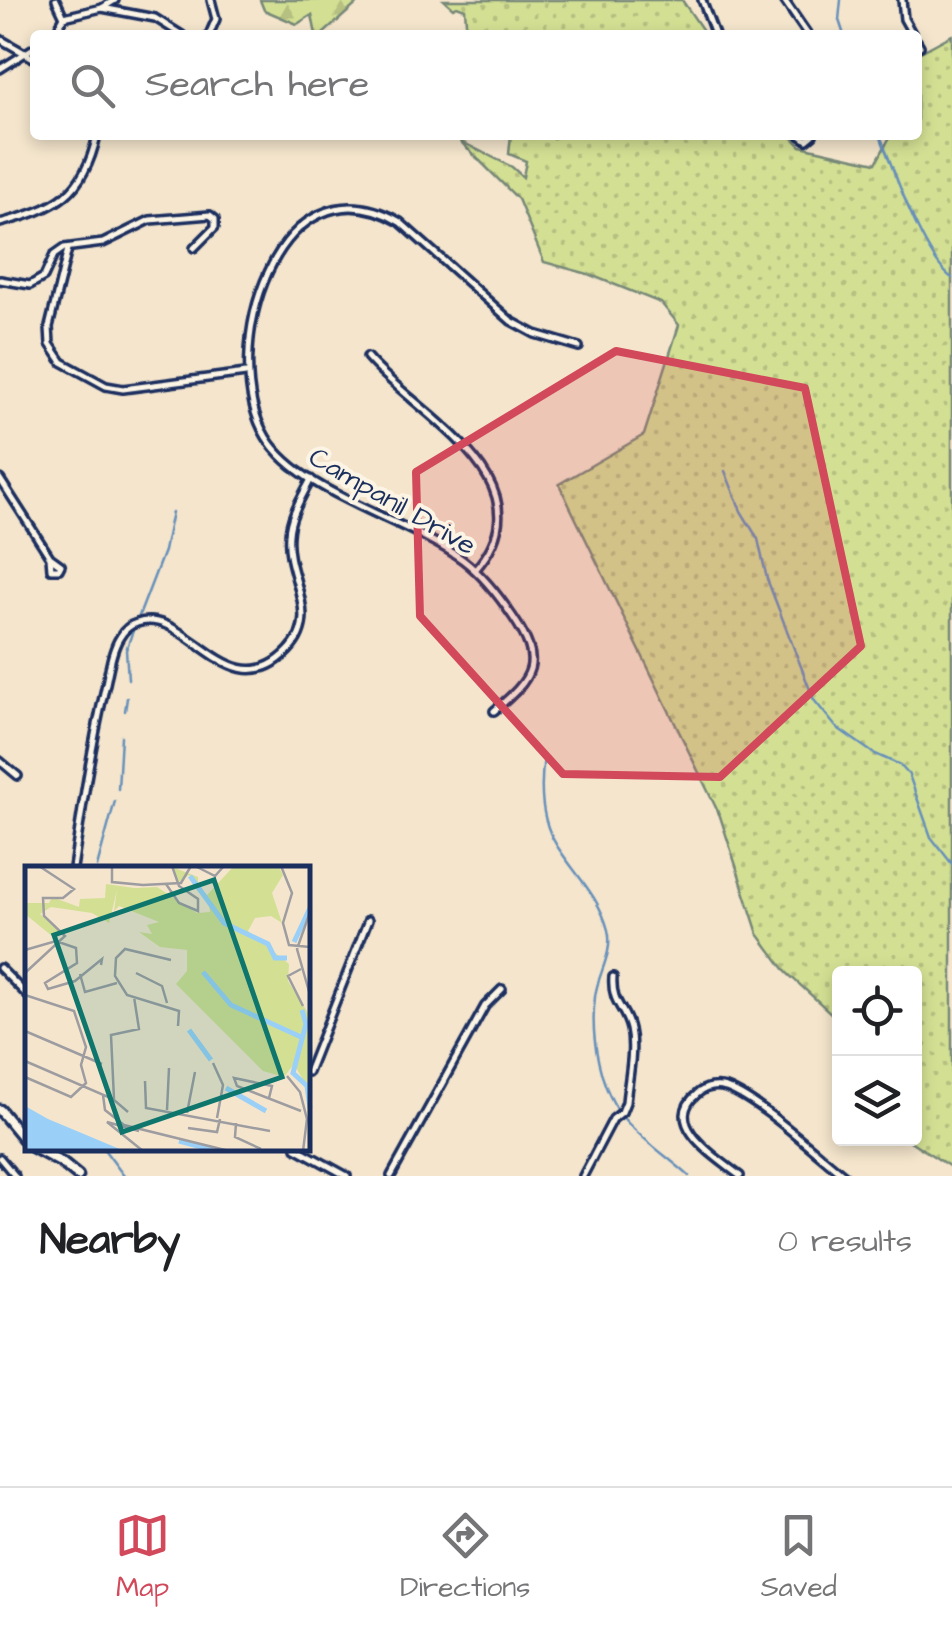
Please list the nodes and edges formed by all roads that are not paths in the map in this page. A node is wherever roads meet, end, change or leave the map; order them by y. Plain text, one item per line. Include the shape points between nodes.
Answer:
1 (56, 0) edge
2 (92, 0) edge
3 (115, 0) edge
4 (211, 0) edge
5 (702, 0) edge
6 (784, 0) edge
7 (902, 0) edge
8 (98, 8) junction
9 (64, 17) junction
10 (57, 30) edge
11 (174, 30) edge
12 (210, 30) edge
13 (712, 30) edge
14 (805, 30) edge
15 (911, 30) edge
16 (0, 39) edge
17 (30, 49) edge
18 (24, 52) junction
19 (30, 56) edge
20 (0, 70) edge
21 (96, 140) edge
22 (0, 223) edge
23 (68, 248) junction
24 (194, 248) dead end
25 (0, 280) edge
26 (579, 348) dead end
27 (367, 356) dead end
28 (246, 373) junction
29 (0, 479) edge
30 (311, 479) junction
31 (50, 557) dead end
32 (475, 570) junction
33 (494, 711) dead end
34 (0, 761) edge
35 (18, 776) dead end
36 (72, 866) edge
37 (368, 920) dead end
38 (0, 968) edge
39 (613, 977) dead end
40 (25, 983) edge
41 (20, 987) junction
42 (502, 989) dead end
43 (25, 993) edge
44 (310, 1067) edge
45 (0, 1110) edge
46 (25, 1140) edge
47 (40, 1151) edge
48 (301, 1151) edge
49 (0, 1158) edge
50 (15, 1176) edge
51 (78, 1176) edge
52 (347, 1176) edge
53 (391, 1176) edge
54 (583, 1176) edge
55 (740, 1176) edge
56 (845, 1176) edge

1 - 9 street
2 - 8 street
3 - 8 street
4 - 12 street via 216,19
5 - 13 street
6 - 14 street
7 - 15 street
8 - 9 street
8 - 11 street via 155,18
9 - 10 street
16 - 18 street
17 - 18 street
18 - 19 street
18 - 20 street
21 - 22 street via 88,170 72,191
23 - 24 street via 103,243 150,220 210,214 214,227
23 - 25 street via 54,255 38,282
23 - 28 street via 48,334 62,362 123,389
26 - 28 street, Campanil Drive via 511,321 400,222 373,210 341,208 309,219 284,243 257,308
27 - 32 street via 456,435 483,470 499,525
28 - 30 street, Campanil Drive via 264,435
29 - 31 street
30 - 32 street, Campanil Drive
30 - 36 street via 289,535 303,622 282,656 261,667 235,667 154,621 134,624 120,636 92,744
32 - 33 street, Campanil Drive via 500,597 532,652 524,684
34 - 35 street
37 - 44 street
38 - 41 street
39 - 54 street via 613,998 631,1036 626,1102
40 - 41 street
41 - 43 street
42 - 53 street via 485,1006
45 - 46 street
47 - 51 street
48 - 52 street
49 - 50 street
55 - 56 street via 688,1129 687,1108 707,1088 734,1093

